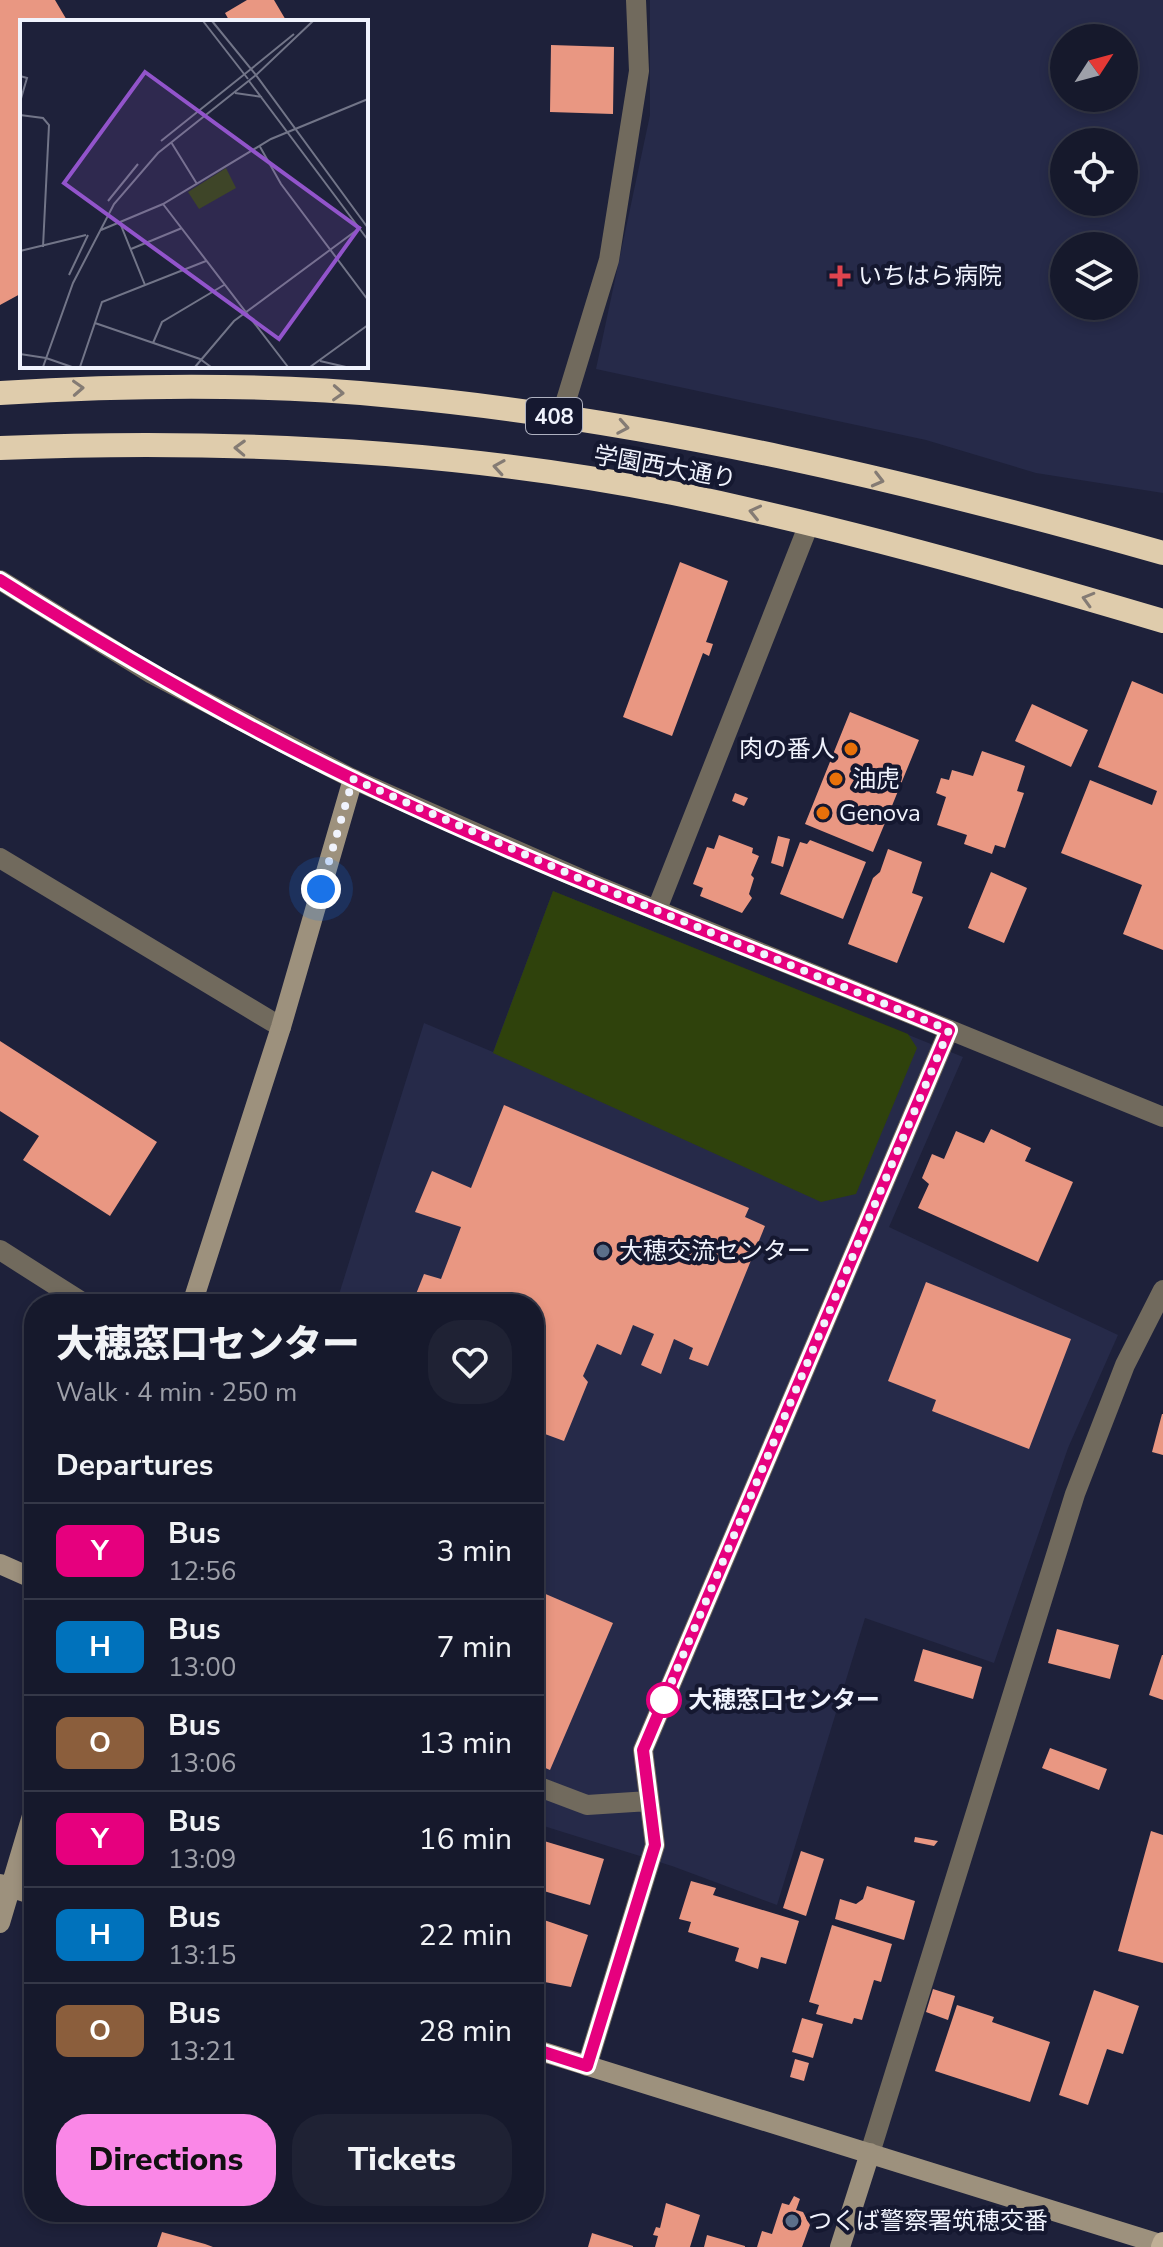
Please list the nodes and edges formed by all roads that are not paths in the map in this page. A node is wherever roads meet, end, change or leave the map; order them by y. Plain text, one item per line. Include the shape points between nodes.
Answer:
1 (636, 0) edge
2 (0, 393) edge
3 (561, 417) junction
4 (0, 448) edge
5 (809, 524) junction
6 (1163, 553) edge
7 (0, 581) edge
8 (1163, 621) edge
9 (353, 779) junction
10 (0, 858) edge
11 (657, 909) junction
12 (281, 1027) junction
13 (949, 1030) junction
14 (1163, 1117) edge
15 (0, 1250) edge
16 (1163, 1290) edge
17 (69, 1294) edge
18 (195, 1294) edge
19 (0, 1564) edge
20 (24, 1575) edge
21 (544, 1789) edge
22 (649, 1801) junction
23 (24, 1836) edge
24 (5, 1886) edge
25 (0, 1923) edge
26 (544, 2052) edge
27 (587, 2066) junction
28 (870, 2153) junction
29 (1162, 2244) edge
30 (840, 2247) edge

1 - 3 street via 639,71 609,260
2 -> 3 highway, 学園西大通り / 408 via 223,387 392,395
3 -> 6 highway, 学園西大通り / 408 via 832,469
5 -> 4 highway, 学園西大通り via 670,493 451,460 256,448
8 -> 5 highway, 学園西大通り
5 - 11 street
7 - 9 street via 152,674
9 - 11 street
9 - 12 street
10 - 12 street
11 - 13 street
12 - 18 street
13 - 14 street
13 - 22 street via 643,1750
15 - 17 street
16 - 28 street via 1125,1365 1075,1494
19 - 20 street
21 - 22 street via 587,1805
22 - 27 street via 655,1845
23 - 24 street
24 - 25 street
26 - 27 street
27 - 28 street
28 - 29 street
28 - 30 street

